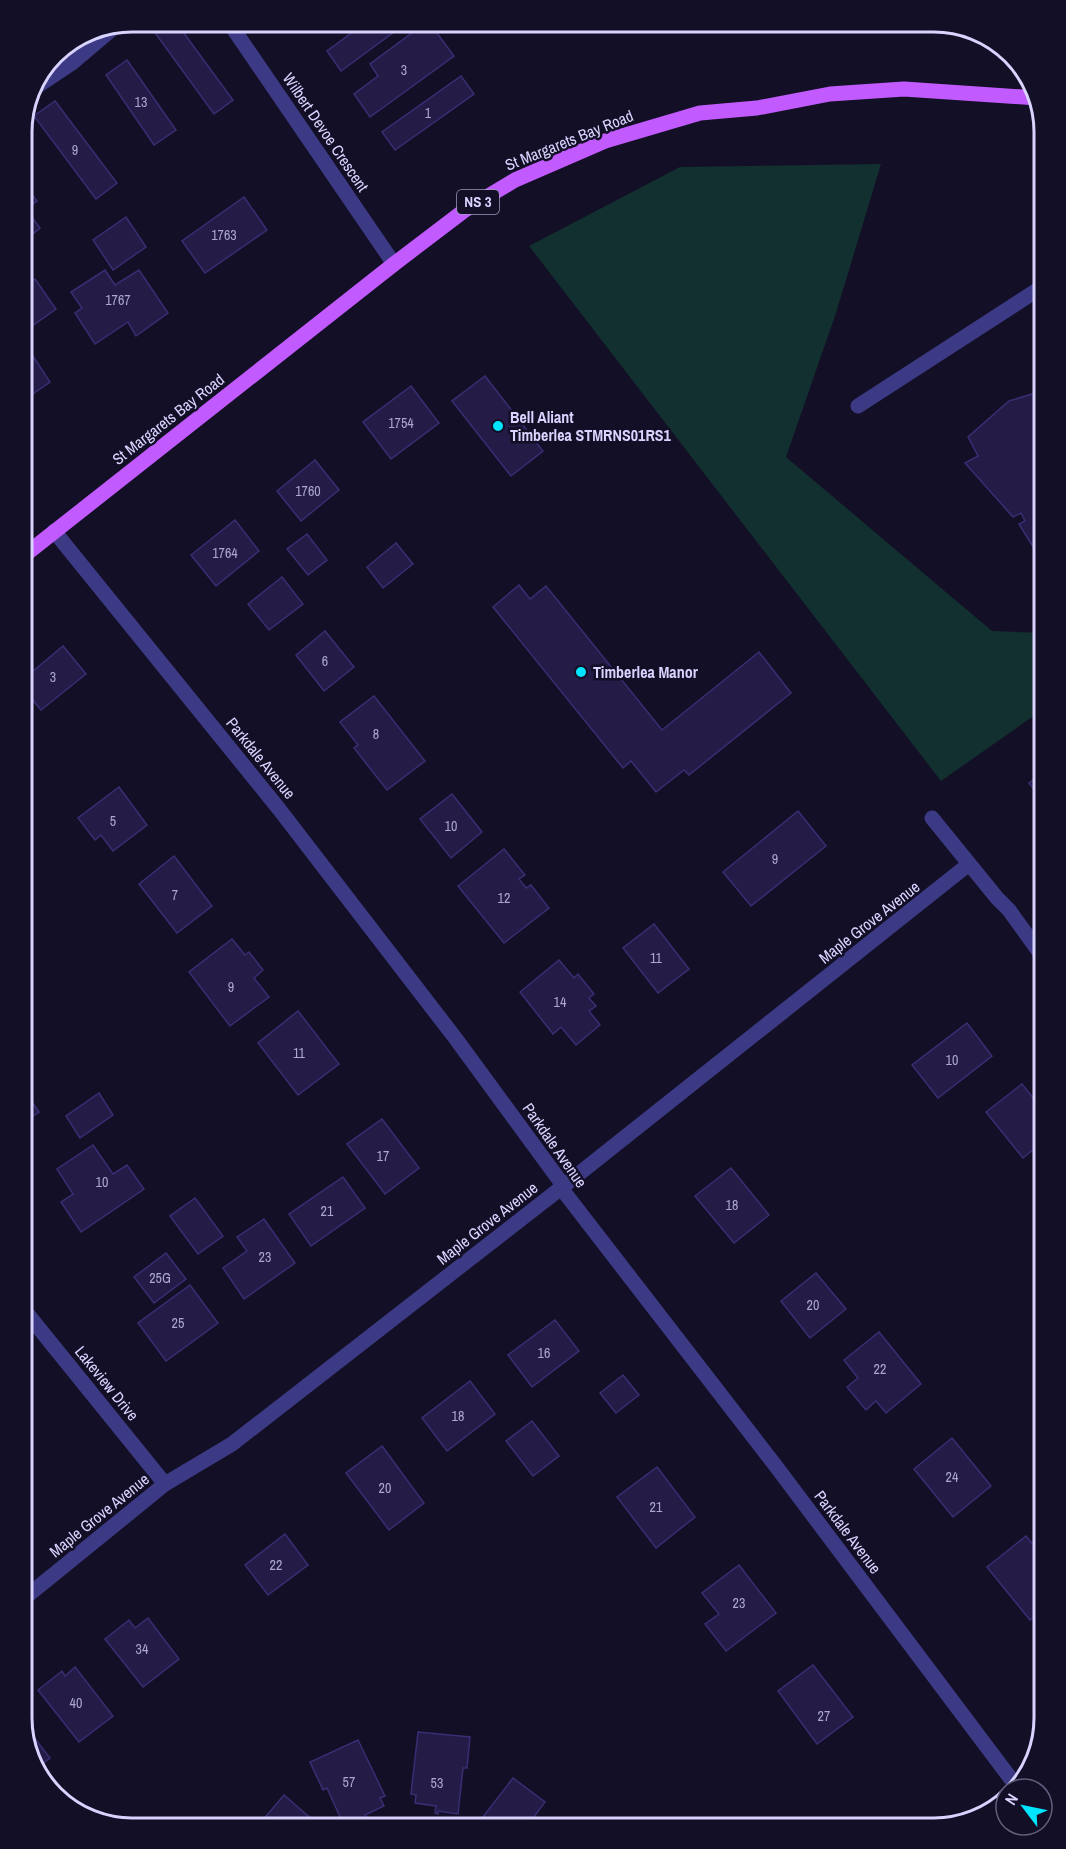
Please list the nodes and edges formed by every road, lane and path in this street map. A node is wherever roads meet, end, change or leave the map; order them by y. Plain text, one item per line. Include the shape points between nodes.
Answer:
1 (236, 32) edge
2 (105, 35) edge
3 (46, 81) edge
4 (1028, 97) edge
5 (394, 264) junction
6 (1034, 292) edge
7 (858, 406) dead end
8 (54, 531) junction
9 (32, 549) edge
10 (932, 818) dead end
11 (969, 864) junction
12 (1034, 945) edge
13 (561, 1188) junction
14 (32, 1320) edge
15 (165, 1484) junction
16 (32, 1592) edge
17 (1009, 1777) edge

1 - 5 street, Wilbert Devoe Crescent
2 - 3 street
4 - 5 main road, St Margarets Bay Road / NS 3 via 904,89 830,94 757,108 700,113 605,141 515,180 465,210
5 - 8 main road, St Margarets Bay Road / NS 3
6 - 7 street
8 - 9 main road, St Margarets Bay Road / NS 3
8 - 13 street, Parkdale Avenue via 279,809 463,1049 560,1181
10 - 11 street
11 - 12 street
11 - 13 street, Maple Grove Avenue
13 - 15 street, Maple Grove Avenue via 232,1444
13 - 17 street, Parkdale Avenue
14 - 15 street, Lakeview Drive
15 - 16 street, Maple Grove Avenue

